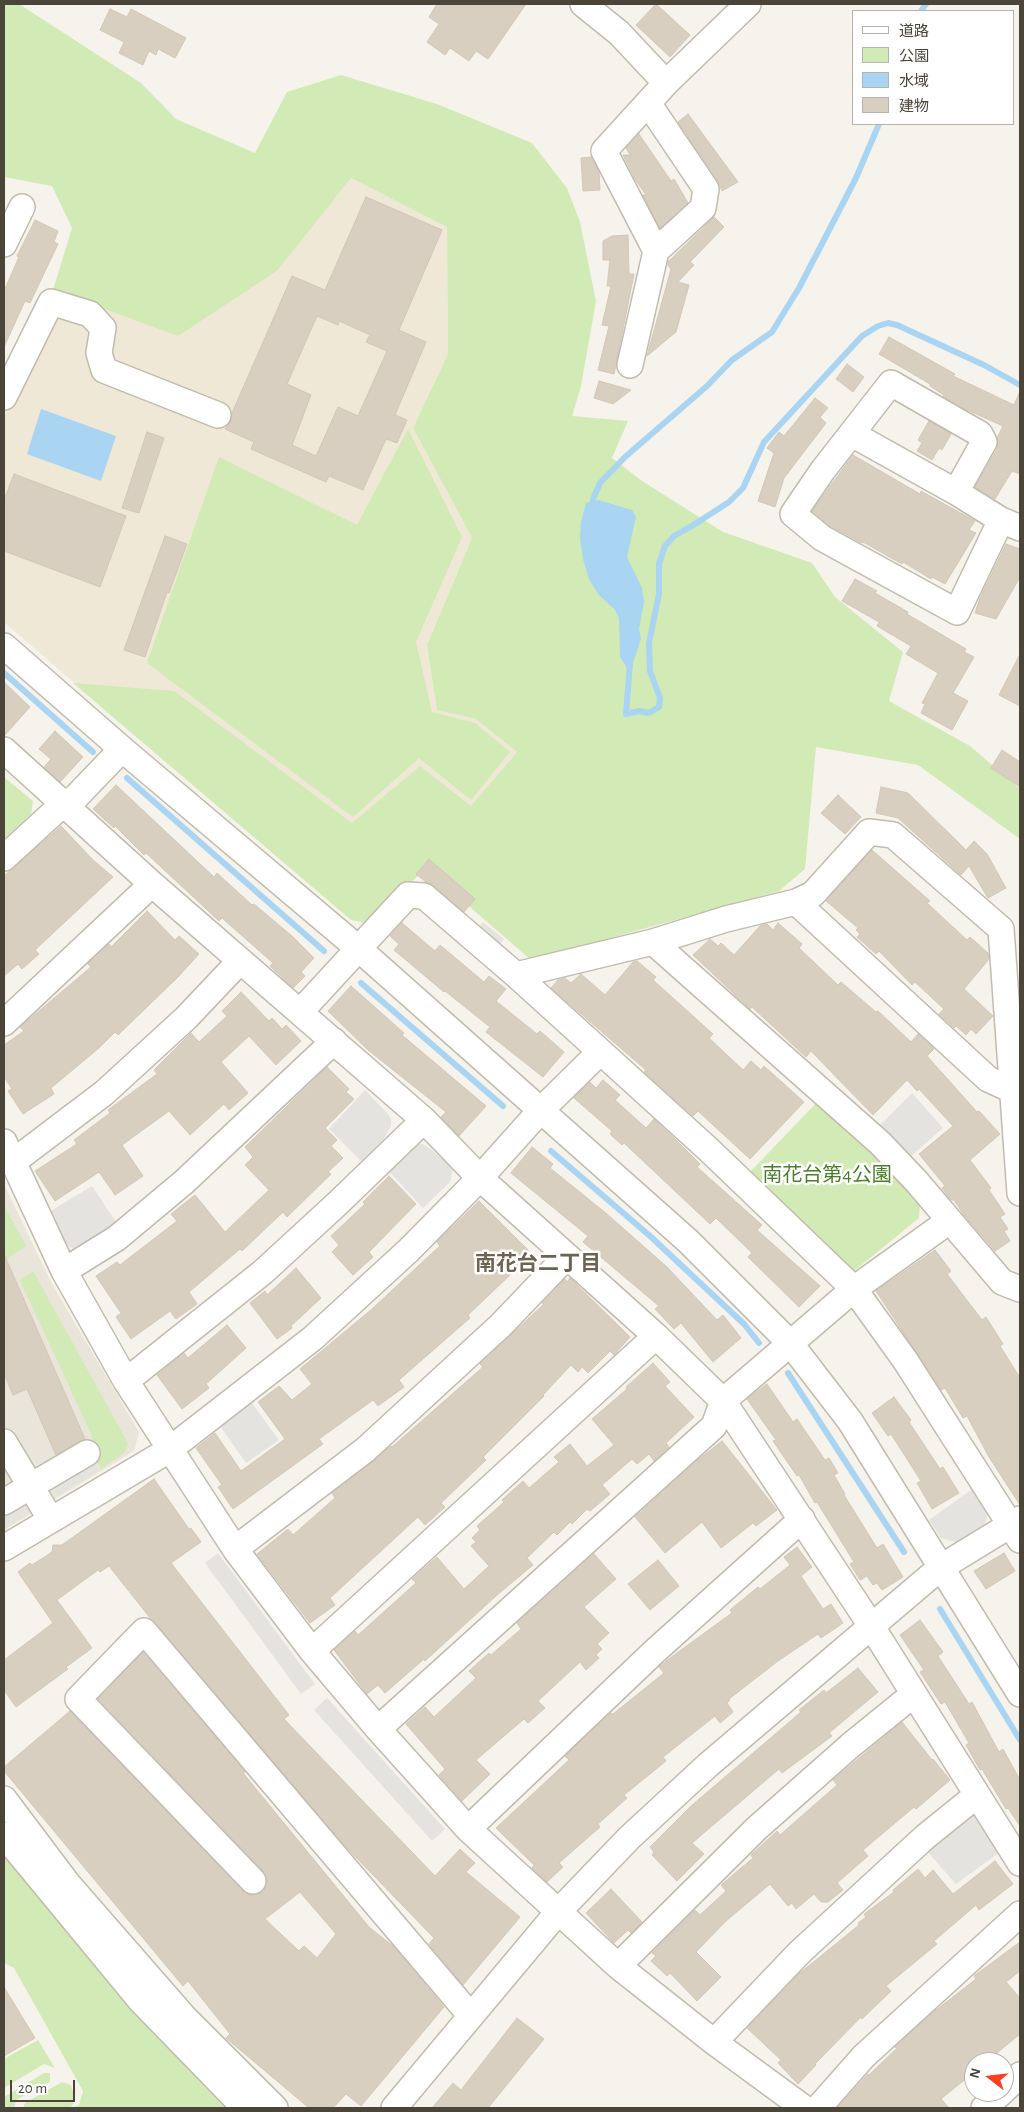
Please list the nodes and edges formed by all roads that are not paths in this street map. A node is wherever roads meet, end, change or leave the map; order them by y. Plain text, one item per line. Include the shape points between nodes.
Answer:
1 (583, 4) edge
2 (748, 4) edge
3 (666, 84) junction
4 (648, 103) junction
5 (22, 207) dead end
6 (4, 244) edge
7 (656, 250) junction
8 (630, 365) dead end
9 (4, 397) edge
10 (218, 415) dead end
11 (852, 434) junction
12 (956, 492) junction
13 (1010, 524) edge
14 (4, 646) edge
15 (122, 749) junction
16 (4, 750) edge
17 (64, 804) junction
18 (4, 858) edge
19 (152, 884) junction
20 (796, 902) junction
21 (654, 942) junction
22 (359, 949) junction
23 (240, 961) junction
24 (516, 975) junction
25 (301, 1012) junction
26 (4, 1023) edge
27 (334, 1041) junction
28 (600, 1052) junction
29 (1014, 1091) junction
30 (540, 1111) junction
31 (424, 1120) junction
32 (9, 1152) edge
33 (480, 1178) junction
34 (1020, 1193) edge
35 (949, 1221) junction
36 (567, 1256) junction
37 (64, 1271) junction
38 (854, 1289) junction
39 (1020, 1289) edge
40 (656, 1336) junction
41 (790, 1343) junction
42 (126, 1381) junction
43 (722, 1401) junction
44 (5, 1446) edge
45 (169, 1450) junction
46 (87, 1453) dead end
47 (30, 1486) junction
48 (4, 1502) edge
49 (802, 1519) junction
50 (51, 1520) junction
51 (1017, 1528) edge
52 (4, 1548) edge
53 (235, 1549) junction
54 (940, 1568) junction
55 (872, 1627) junction
56 (312, 1651) junction
57 (914, 1694) junction
58 (1020, 1694) edge
59 (378, 1729) junction
60 (977, 1794) junction
61 (4, 1799) edge
62 (468, 1829) junction
63 (4, 1835) edge
64 (1020, 1863) edge
65 (253, 1881) dead end
66 (558, 1912) junction
67 (1020, 1914) edge
68 (618, 1966) junction
69 (471, 2016) junction
70 (714, 2042) junction
71 (245, 2108) edge
72 (275, 2108) edge
73 (394, 2108) edge
74 (804, 2108) edge
75 (818, 2108) edge

1 - 3 street via 618,33
2 - 3 street
3 - 4 street
4 - 7 street via 604,151
4 - 7 street via 706,189 703,208
5 - 6 street
7 - 8 street
9 - 10 street via 51,302 90,314 103,328 99,353 104,370
11 - 12 street
11 - 12 street via 891,383 980,434 984,442
11 - 13 street via 793,514 822,538 957,612
12 - 13 street
14 - 15 street
15 - 17 street via 75,798
15 - 22 street
16 - 17 street
17 - 18 street
17 - 19 street
19 - 23 street
19 - 26 street
20 - 21 street via 726,919
20 - 29 street via 988,1079
20 - 29 street via 812,894 869,832 893,835 1000,929
21 - 24 street
21 - 35 street via 880,1143
22 - 24 street via 408,894 424,896
22 - 25 street
22 - 30 street
23 - 25 street
23 - 32 street via 186,1018 104,1092
24 - 28 street
25 - 27 street
27 - 31 street
27 - 37 street via 184,1182 117,1238
28 - 30 street
28 - 38 street via 708,1149
29 - 34 street
30 - 33 street
30 - 41 street via 688,1241
31 - 33 street
31 - 42 street via 263,1272
32 - 37 street
33 - 36 street
33 - 45 street via 409,1250 313,1338
35 - 38 street
35 - 39 street via 1002,1282
36 - 40 street
36 - 53 street via 501,1325 365,1450
37 - 42 street
38 - 41 street
38 - 51 street
40 - 43 street
40 - 56 street
41 - 43 street
41 - 54 street via 850,1421
42 - 45 street
43 - 49 street
43 - 59 street via 714,1426
44 - 47 street
45 - 50 street
45 - 53 street
46 - 47 street
47 - 48 street
47 - 50 street
49 - 55 street
49 - 62 street via 655,1651
50 - 52 street
51 - 54 street
53 - 56 street
54 - 55 street
54 - 58 street
55 - 57 street
55 - 66 street via 708,1766 629,1838
56 - 59 street
57 - 60 street
57 - 68 street via 851,1744 757,1828
59 - 62 street
60 - 64 street
60 - 70 street via 924,1837 800,1952
61 - 72 street via 68,1884 184,2017
62 - 66 street
63 - 71 street via 141,2002
65 - 69 street via 78,1699 144,1631
66 - 68 street
66 - 69 street
67 - 75 street via 864,2056
68 - 70 street
69 - 73 street
70 - 74 street

